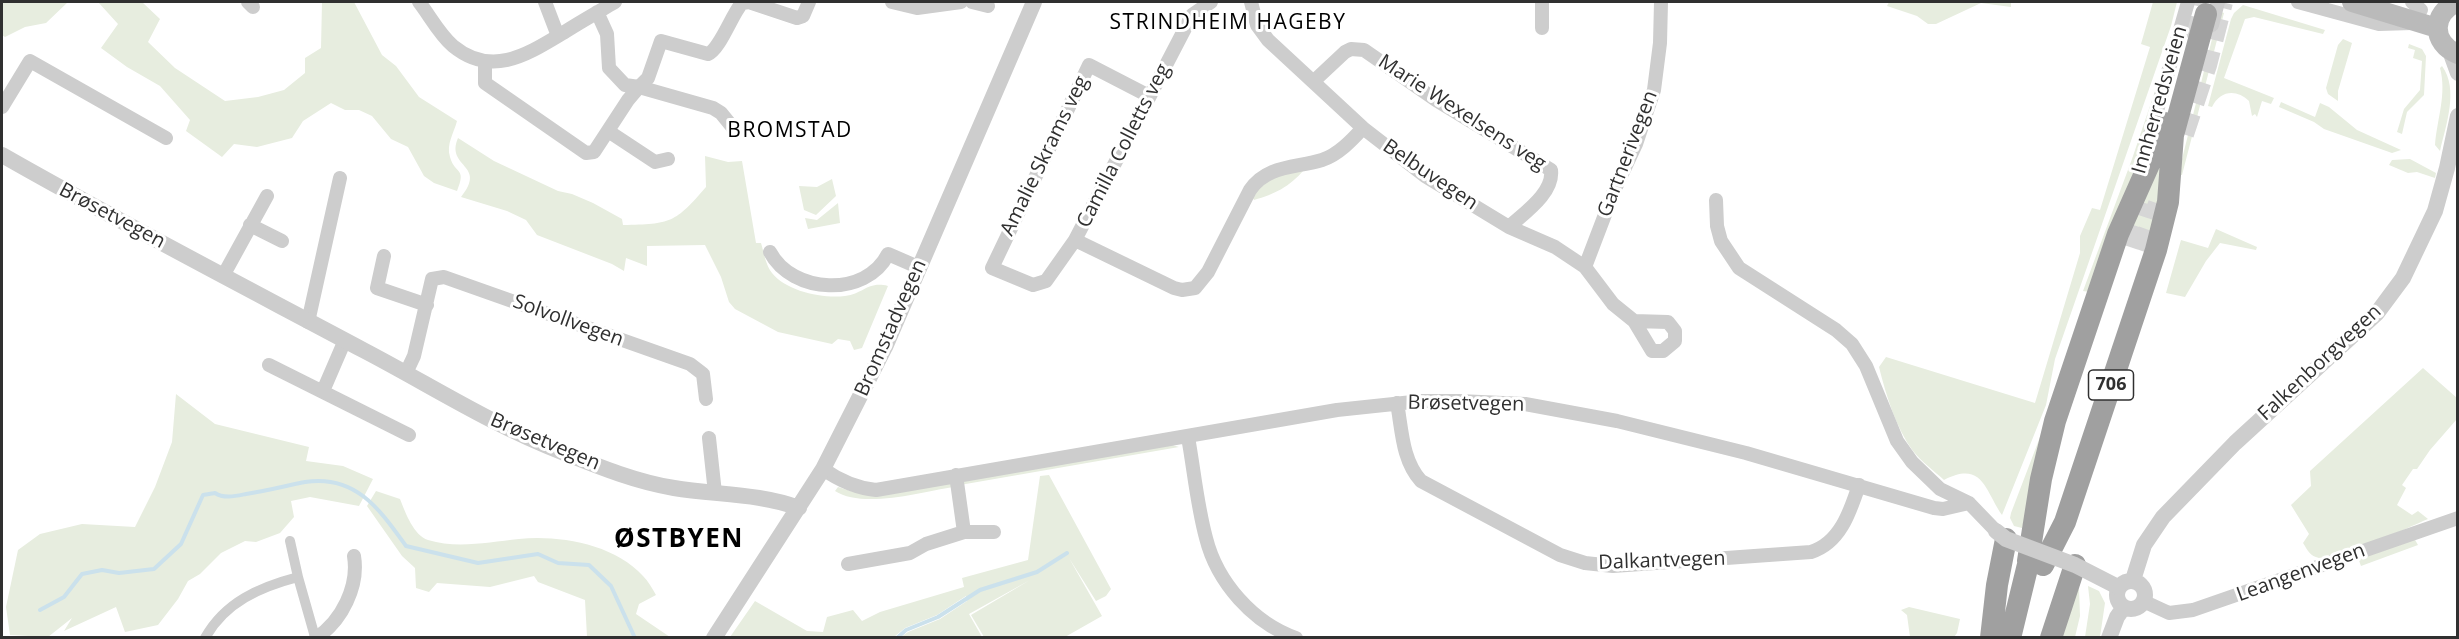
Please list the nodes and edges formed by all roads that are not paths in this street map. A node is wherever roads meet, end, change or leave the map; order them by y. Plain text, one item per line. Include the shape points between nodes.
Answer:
1 (419, 2) edge
2 (545, 2) edge
3 (615, 2) edge
4 (809, 2) edge
5 (892, 2) edge
6 (961, 2) edge
7 (972, 2) edge
8 (1034, 2) edge
9 (1210, 2) edge
10 (1251, 2) edge
11 (1542, 2) edge
12 (1661, 2) edge
13 (2298, 2) edge
14 (2352, 2) edge
15 (2394, 2) edge
16 (988, 6) dead end
17 (2202, 7) edge
18 (2447, 10) edge
19 (2417, 11) edge
20 (597, 12) junction
21 (1542, 28) dead end
22 (558, 36) junction
23 (2454, 53) edge
24 (485, 61) junction
25 (2457, 73) edge
26 (1314, 81) junction
27 (639, 87) junction
28 (1149, 96) junction
29 (2, 107) edge
30 (2457, 116) edge
31 (1363, 128) junction
32 (734, 129) dead end
33 (608, 131) junction
34 (166, 138) dead end
35 (2, 155) edge
36 (668, 159) dead end
37 (340, 178) dead end
38 (267, 196) dead end
39 (1716, 200) dead end
40 (250, 225) junction
41 (1509, 227) junction
42 (1076, 240) junction
43 (282, 241) dead end
44 (2134, 249) tunnel mouth
45 (770, 252) dead end
46 (384, 256) dead end
47 (918, 267) junction
48 (1585, 267) junction
49 (223, 276) junction
50 (1033, 285) joint
51 (427, 305) junction
52 (1634, 321) dead end
53 (308, 322) junction
54 (345, 340) junction
55 (269, 365) dead end
56 (406, 373) junction
57 (322, 391) junction
58 (706, 399) dead end
59 (1397, 403) junction
60 (409, 435) dead end
61 (1188, 437) junction
62 (709, 438) dead end
63 (823, 469) junction
64 (956, 476) junction
65 (1859, 485) junction
66 (715, 493) junction
67 (1969, 503) junction
68 (795, 515) junction
69 (2457, 518) edge
70 (964, 532) junction
71 (994, 532) dead end
72 (2001, 535) junction
73 (290, 541) dead end
74 (354, 555) dead end
75 (2036, 563) junction
76 (848, 564) dead end
77 (2075, 565) junction
78 (298, 577) junction
79 (2126, 584) junction
80 (2143, 601) junction
81 (2124, 607) junction
82 (315, 637) edge
83 (205, 638) edge
84 (714, 638) edge
85 (1296, 638) edge
86 (1991, 638) edge
87 (2010, 638) edge
88 (2025, 638) edge
89 (2051, 638) edge
90 (2109, 638) edge

1 - 24 street via 452,45
2 - 22 street
3 - 20 street
4 - 27 street via 803,16 797,18 742,3 716,48 708,54 661,41 648,78
5 - 6 street via 925,8
7 - 16 street
8 - 47 street, Bromstadvegen
9 - 28 street, Camilla Colletts veg via 1192,15
10 - 26 street, Belbuvegen via 1253,17 1262,33
11 - 21 street
12 - 48 street, Gartnerivegen via 1652,98
13 - 19 street via 2379,24 2402,25
14 - 19 main road
15 - 19 main road
17 - 75 highway, 706 via 2162,130 2118,234 2053,430 2041,478
17 - 75 highway, 706 via 2173,135 2168,202 2156,250 2065,522
18 - 19 main road
18 - 23 main road via 2440,41
20 - 22 street
20 - 27 street via 607,34 609,68 625,85
22 - 24 street via 522,57
23 - 25 street
24 - 33 street via 485,83 586,153 594,152
26 - 31 street, Belbuvegen
26 - 41 street, Marie Wexelsens veg via 1345,52 1364,50 1436,100 1551,170 1540,198
27 - 32 street via 713,108
27 - 33 street
28 - 42 street, Camilla Colletts veg
28 - 50 street, Amalie Skrams veg via 1089,65 992,268
29 - 34 street via 30,61
30 - 79 street, Falkenborgvegen via 2435,210 2403,278 2377,313 2235,443 2163,517 2144,545
31 - 41 street, Belbuvegen via 1425,176
31 - 42 street via 1338,152 1322,160 1277,170 1259,179 1208,272 1195,288 1174,288
33 - 36 street via 655,162
35 - 49 street, Brøsetvegen
37 - 53 street
38 - 40 street
39 - 67 street via 1721,241 1739,267 1852,344 1905,453 1940,489
40 - 43 street
40 - 49 street
41 - 48 street, Belbuvegen via 1555,247
42 - 50 street, Camilla Colletts veg via 1046,281
44 - 75 highway, 706 via 2068,424
45 - 47 street via 787,272 829,285 844,286 877,271 888,254
46 - 51 street via 378,288
47 - 63 street, Bromstadvegen via 885,347
48 - 52 street, Belbuvegen via 1613,304
49 - 53 street, Brøsetvegen
51 - 56 street, Solvollvegen
51 - 58 street, Solvollvegen via 432,279 444,276 690,364 703,374
53 - 54 street, Brøsetvegen
54 - 56 street, Brøsetvegen
54 - 57 street
55 - 57 street
56 - 66 street, Brøsetvegen via 503,427 562,453 651,483
57 - 60 street
59 - 61 street, Brøsetvegen
59 - 65 street, Brøsetvegen via 1491,402 1557,409 1687,438
59 - 65 street, Dalkantvegen via 1405,453 1421,481 1560,555 1586,563 1613,566 1810,552 1834,539
61 - 64 street, Brøsetvegen
61 - 85 street via 1206,537 1221,572 1246,606 1268,624
62 - 66 street
63 - 64 street, Brøsetvegen via 837,479 876,490
63 - 68 street, Bromstadvegen
64 - 70 street
65 - 67 street, Brøsetvegen via 1934,508
66 - 68 street, Brøsetvegen via 771,500
67 - 72 street
68 - 84 street, Bromstadvegen
69 - 80 street, Leangenvegen via 2193,610 2169,614
70 - 71 street
70 - 76 street via 910,552
72 - 77 street, bridge
72 - 86 highway
73 - 78 street
74 - 82 street via 356,577 350,595 327,629
75 - 87 highway, 706
75 - 88 highway, 706
77 - 79 street, bridge
77 - 89 highway
78 - 82 street
78 - 83 street via 249,594 222,615
79 - 80 street via 2143,588
79 - 81 street via 2117,598
80 - 81 street via 2137,608
81 - 90 street

